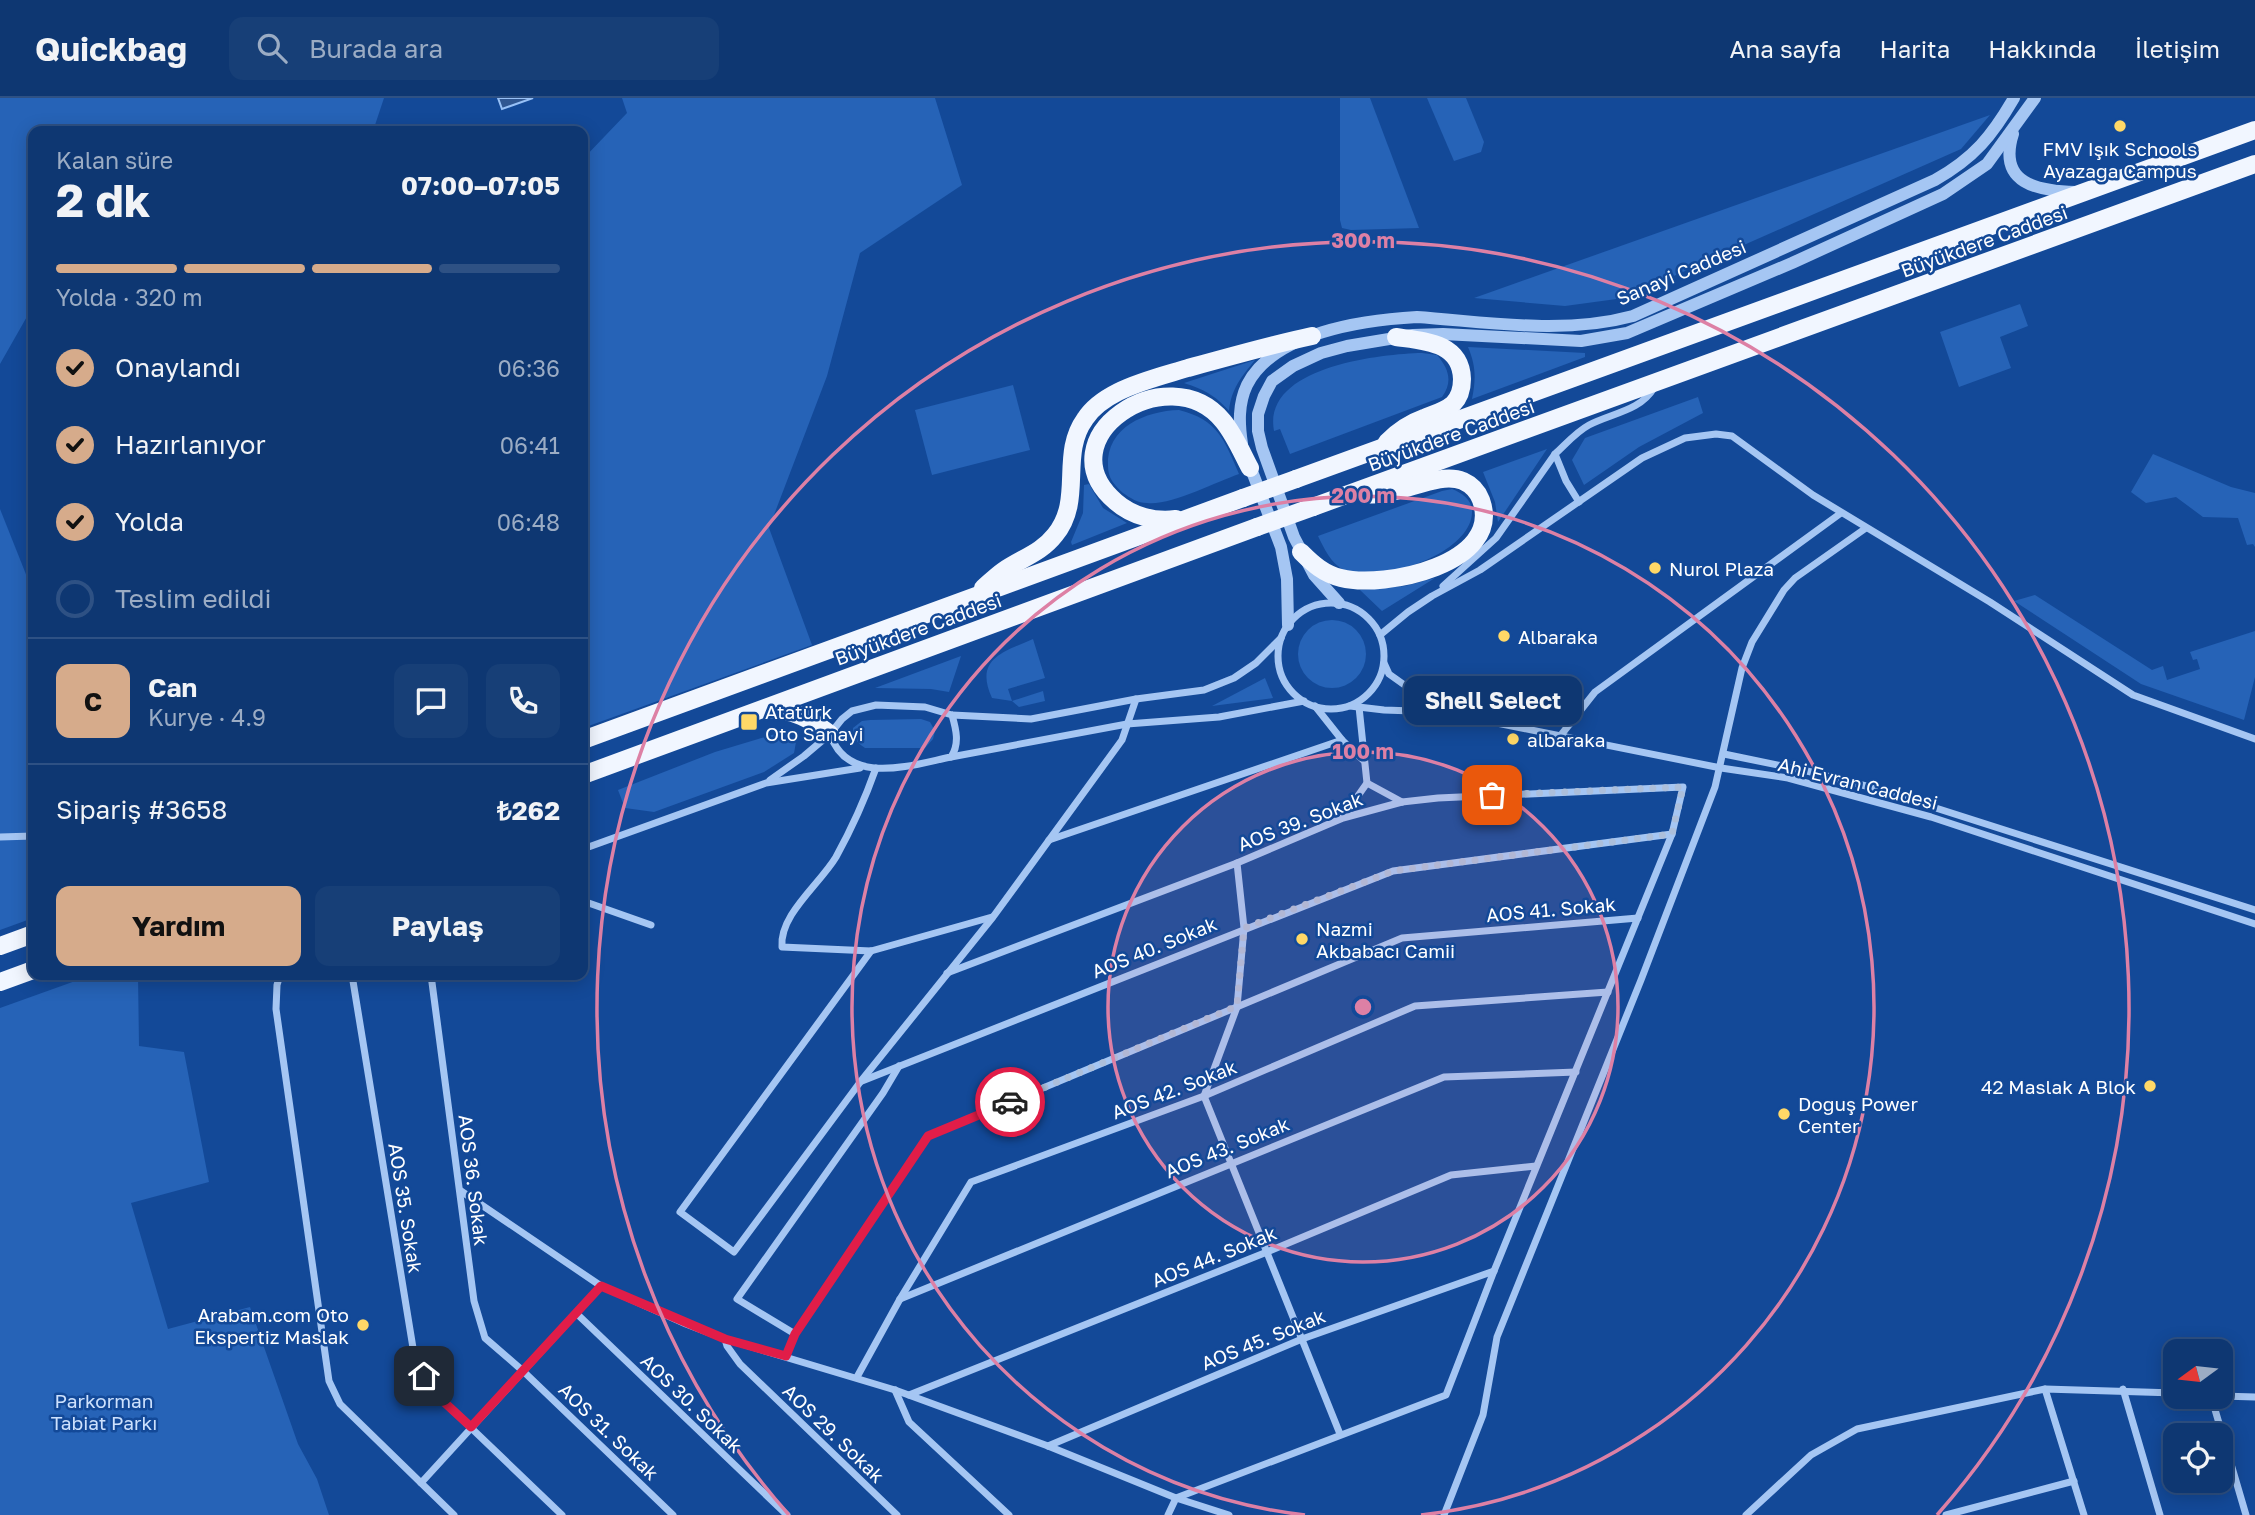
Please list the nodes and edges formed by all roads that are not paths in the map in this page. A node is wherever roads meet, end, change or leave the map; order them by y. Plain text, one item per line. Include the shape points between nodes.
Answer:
1 (2014, 98) edge
2 (2035, 98) edge
3 (2016, 124) junction
4 (2255, 130) edge
5 (2255, 164) edge
6 (2084, 192) junction
7 (1312, 336) junction
8 (1396, 337) junction
9 (1657, 382) junction
10 (1379, 450) junction
11 (1555, 454) junction
12 (1250, 468) junction
13 (1353, 493) junction
14 (1579, 502) junction
15 (1841, 513) junction
16 (1200, 514) junction
17 (1866, 528) junction
18 (1301, 552) junction
19 (975, 596) junction
20 (1432, 596) junction
21 (1339, 603) junction
22 (1288, 625) junction
23 (1380, 635) junction
24 (1282, 638) junction
25 (1384, 662) junction
26 (1136, 699) junction
27 (1304, 701) junction
28 (1315, 706) junction
29 (1354, 706) junction
30 (766, 709) junction
31 (1442, 712) junction
32 (952, 715) junction
33 (1127, 724) junction
34 (830, 734) junction
35 (1561, 735) junction
36 (588, 738) edge
37 (2255, 739) edge
38 (1342, 740) junction
39 (1724, 754) junction
40 (951, 757) junction
41 (1363, 760) junction
42 (860, 768) junction
43 (876, 768) junction
44 (1721, 768) junction
45 (588, 773) edge
46 (766, 783) junction
47 (1367, 783) junction
48 (1402, 802) junction
49 (1343, 818) junction
50 (1672, 834) junction
51 (28, 836) edge
52 (0, 838) edge
53 (1048, 841) junction
54 (588, 847) edge
55 (1237, 863) junction
56 (588, 903) edge
57 (2255, 911) edge
58 (993, 917) junction
59 (1638, 918) junction
60 (2255, 924) edge
61 (651, 925) dead end
62 (1244, 928) junction
63 (28, 936) edge
64 (0, 946) edge
65 (871, 951) junction
66 (28, 973) edge
67 (947, 973) junction
68 (278, 980) edge
69 (353, 980) edge
70 (432, 980) edge
71 (0, 982) edge
72 (1608, 992) junction
73 (1237, 1006) junction
74 (899, 1066) junction
75 (1576, 1072) junction
76 (861, 1081) junction
77 (1204, 1096) junction
78 (1231, 1162) junction
79 (1536, 1166) junction
80 (461, 1191) junction
81 (1267, 1252) junction
82 (1494, 1271) junction
83 (601, 1286) junction
84 (900, 1299) junction
85 (576, 1313) junction
86 (795, 1334) junction
87 (725, 1339) junction
88 (1302, 1339) junction
89 (786, 1356) junction
90 (523, 1371) junction
91 (857, 1377) junction
92 (2045, 1389) junction
93 (895, 1390) junction
94 (2123, 1390) junction
95 (2163, 1392) edge
96 (908, 1396) junction
97 (2233, 1396) edge
98 (2255, 1397) edge
99 (2215, 1409) edge
100 (471, 1427) junction
101 (1340, 1434) junction
102 (1048, 1446) junction
103 (2074, 1481) junction
104 (421, 1483) junction
105 (1176, 1498) junction
106 (1965, 1513) edge
107 (454, 1515) edge
108 (562, 1515) edge
109 (673, 1515) edge
110 (787, 1515) edge
111 (897, 1515) edge
112 (1009, 1515) edge
113 (1168, 1515) edge
114 (1229, 1515) edge
115 (1444, 1515) edge
116 (1746, 1515) edge
117 (1946, 1515) edge
118 (2084, 1515) edge
119 (2160, 1515) edge
120 (2246, 1515) edge

1 - 7 street, Sanayi Caddesi via 1987,140 1955,169 1633,316 1560,327 1398,318
2 - 3 street, Sanayi Caddesi
3 - 6 street via 2009,147 2017,177 2044,189
3 - 8 street, Sanayi Caddesi via 1987,164 1943,194 1627,333 1581,341 1443,334
4 - 6 main road, Büyükdere Caddesi
5 - 9 main road, Büyükdere Caddesi
6 - 10 main road, Büyükdere Caddesi
7 - 12 street, Sanayi Caddesi via 1277,354 1246,387 1239,424
7 - 19 main road via 1140,382 1103,401 1078,432 1071,463 1071,500 1057,533 1042,549 1002,572
8 - 10 main road via 1429,342 1452,352 1459,362 1462,384 1452,405 1407,425
8 - 18 street, Sanayi Caddesi via 1311,357 1272,382 1264,396 1258,414 1260,440
9 - 11 street via 1640,404 1586,427
9 - 13 main road, Büyükdere Caddesi
10 - 16 main road, Büyükdere Caddesi, bridge
11 - 14 street
11 - 20 street via 1496,538
12 - 16 main road via 1224,422 1190,398 1163,397 1133,404 1104,427 1094,462 1105,493 1124,510 1149,519
12 - 22 street, Sanayi Caddesi via 1281,547
13 - 18 main road via 1393,493 1437,480 1462,481 1479,495 1484,525 1466,549 1434,569 1409,577 1342,579 1327,574
13 - 30 main road, Büyükdere Caddesi, bridge
14 - 15 street via 1642,458 1685,438 1716,435 1732,436
14 - 20 street
15 - 17 street
15 - 35 street via 1595,692
16 - 19 main road, Büyükdere Caddesi
17 - 37 street via 2133,695
17 - 39 street via 1807,568 1784,590 1752,642 1742,668
18 - 21 street, Sanayi Caddesi
19 - 36 main road, Büyükdere Caddesi
20 - 23 street
21 - 22 street via 1310,607
21 - 23 street via 1363,614
22 - 24 street
23 - 25 street
24 - 26 street via 1234,678 1204,690
24 - 27 street via 1279,667 1293,692
25 - 29 street via 1373,689
25 - 31 street, Ahi Evran Caddesi via 1389,674
26 - 32 street via 1031,719
26 - 33 street
27 - 28 street
27 - 33 street via 1219,717
28 - 29 street
28 - 38 street
29 - 31 street, Ahi Evran Caddesi
29 - 41 street
30 - 34 main road via 809,718
30 - 45 main road, Büyükdere Caddesi
31 - 35 street, Ahi Evran Caddesi
32 - 34 street via 925,707 876,705 852,711
32 - 40 street via 956,750
33 - 40 street
33 - 53 street via 1122,740
34 - 42 street via 842,754
34 - 46 street
35 - 44 street, Ahi Evran Caddesi
38 - 41 street
38 - 53 street
39 - 44 street
39 - 57 street, Ahi Evran Caddesi via 1870,787
40 - 43 street
41 - 47 street
42 - 43 street
42 - 46 street
43 - 65 street via 862,808 834,859 798,904 781,936 782,947
44 - 60 street, Ahi Evran Caddesi via 1788,778 1931,817
44 - 115 street via 1497,1338 1483,1415
46 - 54 street
47 - 48 street
47 - 49 street
48 - 49 street, AOS 39. Sokak
48 - 50 street, AOS 39. Sokak via 1683,787
49 - 55 street, AOS 39. Sokak
50 - 59 street
50 - 62 street, AOS 40. Sokak via 1393,871
51 - 52 street
53 - 58 street
55 - 62 street
55 - 67 street, AOS 39. Sokak
56 - 61 street
58 - 65 street
58 - 67 street
59 - 72 street
59 - 73 street, AOS 41. Sokak via 1402,938
62 - 73 street
62 - 74 street, AOS 40. Sokak
63 - 64 main road
65 - 76 street via 681,1212 734,1252
66 - 71 main road
67 - 76 street
68 - 104 street via 276,1009 329,1381 340,1404
69 - 100 street, AOS 35. Sokak via 414,1354 437,1393
70 - 80 street, AOS 36. Sokak
72 - 75 street
72 - 77 street, AOS 42. Sokak via 1415,1006
73 - 77 street
73 - 86 street, AOS 41. Sokak via 928,1136
74 - 76 street, AOS 40. Sokak
74 - 86 street via 737,1299
75 - 78 street, AOS 43. Sokak via 1444,1077
75 - 79 street
77 - 78 street
77 - 84 street, AOS 42. Sokak via 971,1182
78 - 81 street
78 - 84 street, AOS 43. Sokak
79 - 81 street, AOS 44. Sokak via 1451,1175
79 - 82 street
80 - 83 street
80 - 90 street, AOS 36. Sokak via 479,1323 485,1338
81 - 88 street
81 - 96 street, AOS 44. Sokak
82 - 88 street, AOS 45. Sokak
82 - 101 street via 1446,1395
83 - 85 street
83 - 87 street
84 - 91 street, AOS 42. Sokak
85 - 90 street
85 - 110 street, AOS 30. Sokak
86 - 89 street, AOS 41. Sokak
87 - 89 street
87 - 111 street, AOS 29. Sokak via 740,1364
88 - 101 street
88 - 102 street, AOS 45. Sokak
89 - 91 street
90 - 100 street
90 - 109 street, AOS 31. Sokak
91 - 93 street
92 - 94 street
92 - 103 street
92 - 116 street via 1857,1429 1811,1455
93 - 96 street
93 - 112 street via 909,1422
94 - 95 street
94 - 119 street
96 - 102 street
97 - 98 street
99 - 120 street
100 - 104 street
100 - 108 street, AOS 35. Sokak
101 - 105 street
102 - 105 street
103 - 106 street
103 - 118 street
104 - 107 street
105 - 113 street
105 - 114 street
106 - 117 street

